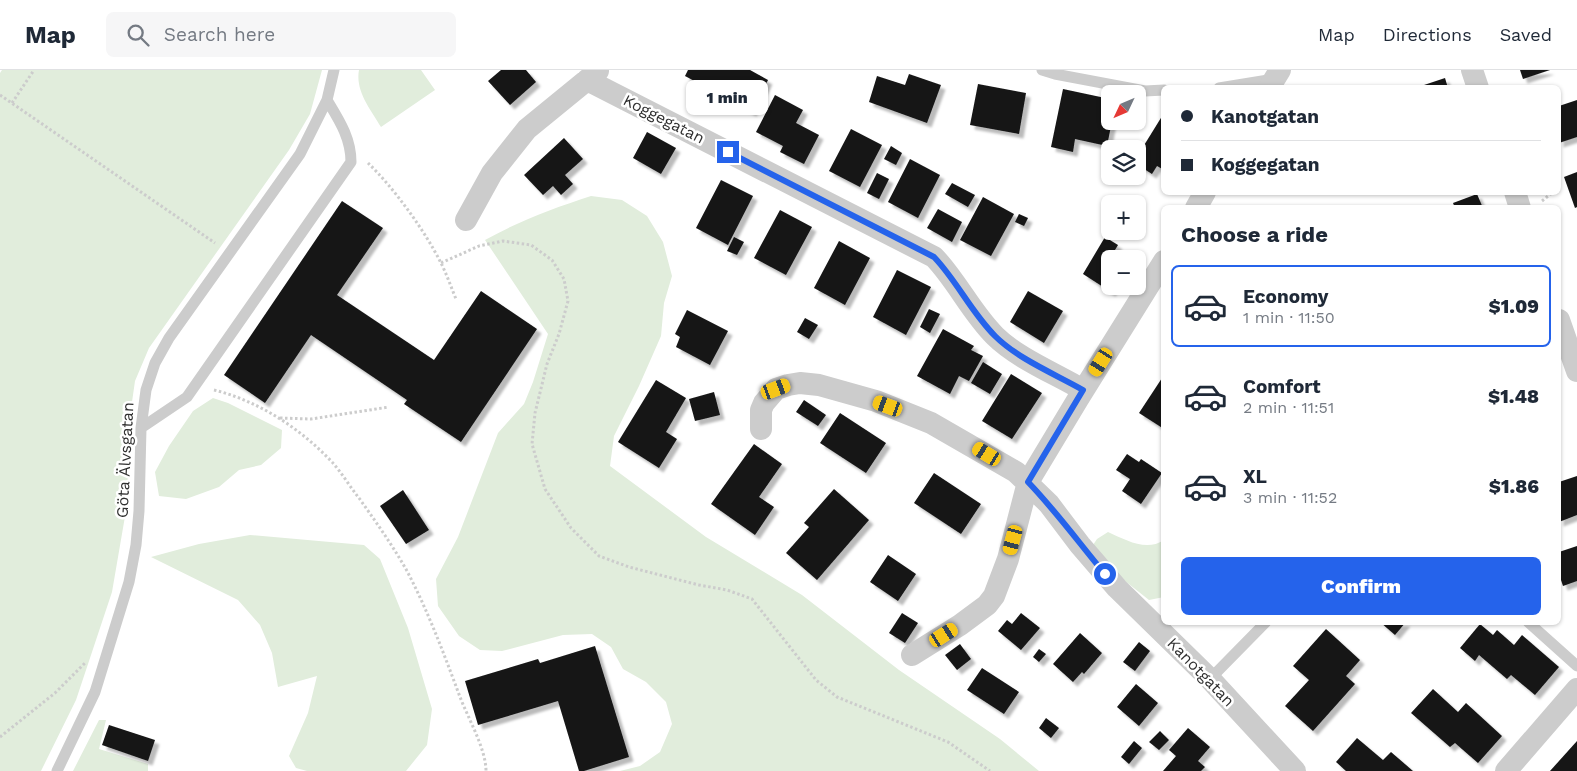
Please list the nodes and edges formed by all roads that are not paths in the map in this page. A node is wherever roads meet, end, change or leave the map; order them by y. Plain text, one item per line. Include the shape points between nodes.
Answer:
1 (334, 70) edge
2 (1042, 70) edge
3 (1472, 70) edge
4 (593, 75) edge
5 (1274, 79) edge
6 (1237, 85) edge
7 (1477, 85) edge
8 (1161, 90) edge
9 (328, 100) junction
10 (466, 220) dead end
11 (1160, 274) edge
12 (1561, 326) edge
13 (1577, 371) edge
14 (1083, 390) junction
15 (141, 428) junction
16 (761, 429) dead end
17 (1028, 482) junction
18 (1263, 625) edge
19 (1531, 625) edge
20 (912, 655) dead end
21 (1577, 666) edge
22 (1210, 679) junction
23 (1577, 689) edge
24 (57, 771) edge
25 (1295, 771) edge
26 (1506, 771) edge

1 - 9 lane, Göta Älvsgatan
2 - 8 lane via 1145,91
3 - 7 street
4 - 10 street via 527,129 492,173
4 - 14 street, Koggegatan via 934,257 995,337 1011,350
5 - 6 lane
9 - 15 lane, Göta Älvsgatan via 300,154 169,338 155,363 146,390
9 - 15 lane via 351,148 351,162 187,397
11 - 14 street
12 - 13 street
14 - 17 street
15 - 24 lane, Göta Älvsgatan via 139,512 129,582 95,692
16 - 17 street, Kanotgatan via 764,402 776,389 800,383 819,385 876,401 932,423
17 - 20 street via 1008,559 994,596 960,625
17 - 22 street, Kanotgatan via 1117,588
18 - 22 lane
19 - 21 lane
22 - 25 street, Kanotgatan
23 - 26 street

